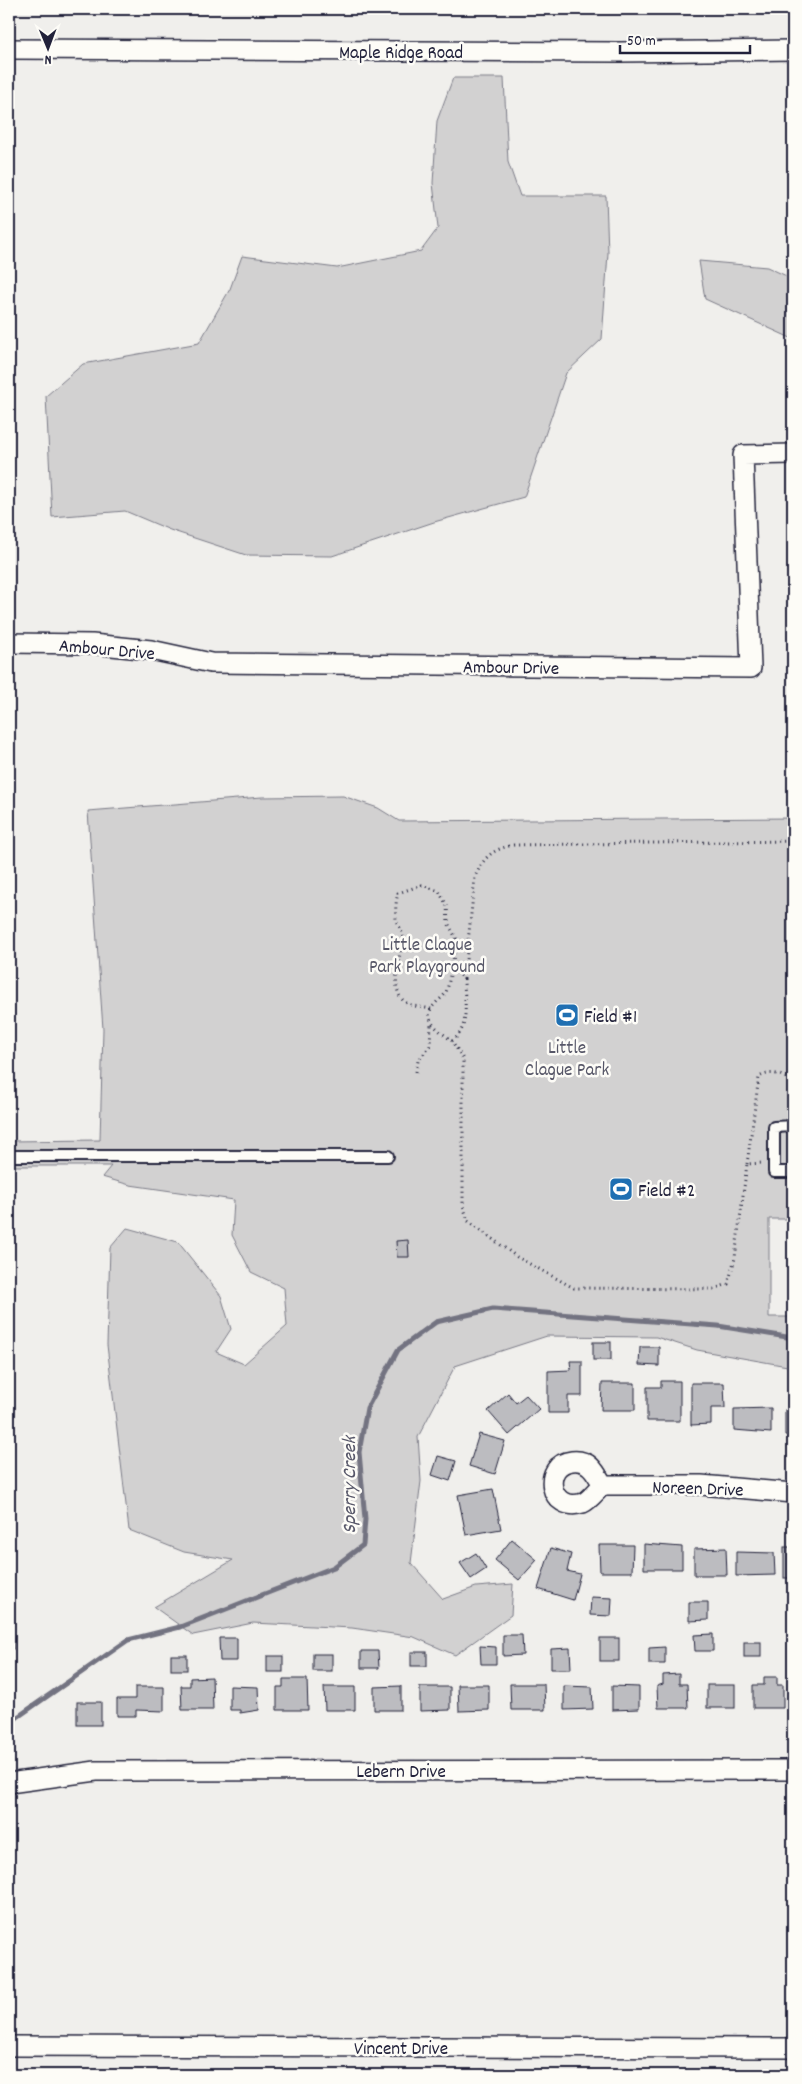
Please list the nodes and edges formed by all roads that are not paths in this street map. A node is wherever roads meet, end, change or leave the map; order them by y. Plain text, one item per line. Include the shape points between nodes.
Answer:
1 (9, 49) edge
2 (793, 50) edge
3 (793, 454) edge
4 (9, 643) edge
5 (793, 1126) edge
6 (9, 1156) edge
7 (388, 1156) dead end
8 (793, 1172) edge
9 (603, 1485) dead end
10 (793, 1492) edge
11 (793, 1770) edge
12 (9, 1783) edge
13 (9, 2046) edge
14 (793, 2048) edge

1 - 2 street, Maple Ridge Road
3 - 4 street, Ambour Drive via 743,454 751,668 210,664 151,650 92,644
5 - 8 lane via 774,1127 774,1172
6 - 7 lane
9 - 10 street, Noreen Drive via 700,1485
11 - 12 street, Lebern Drive via 96,1771
13 - 14 street, Vincent Drive

